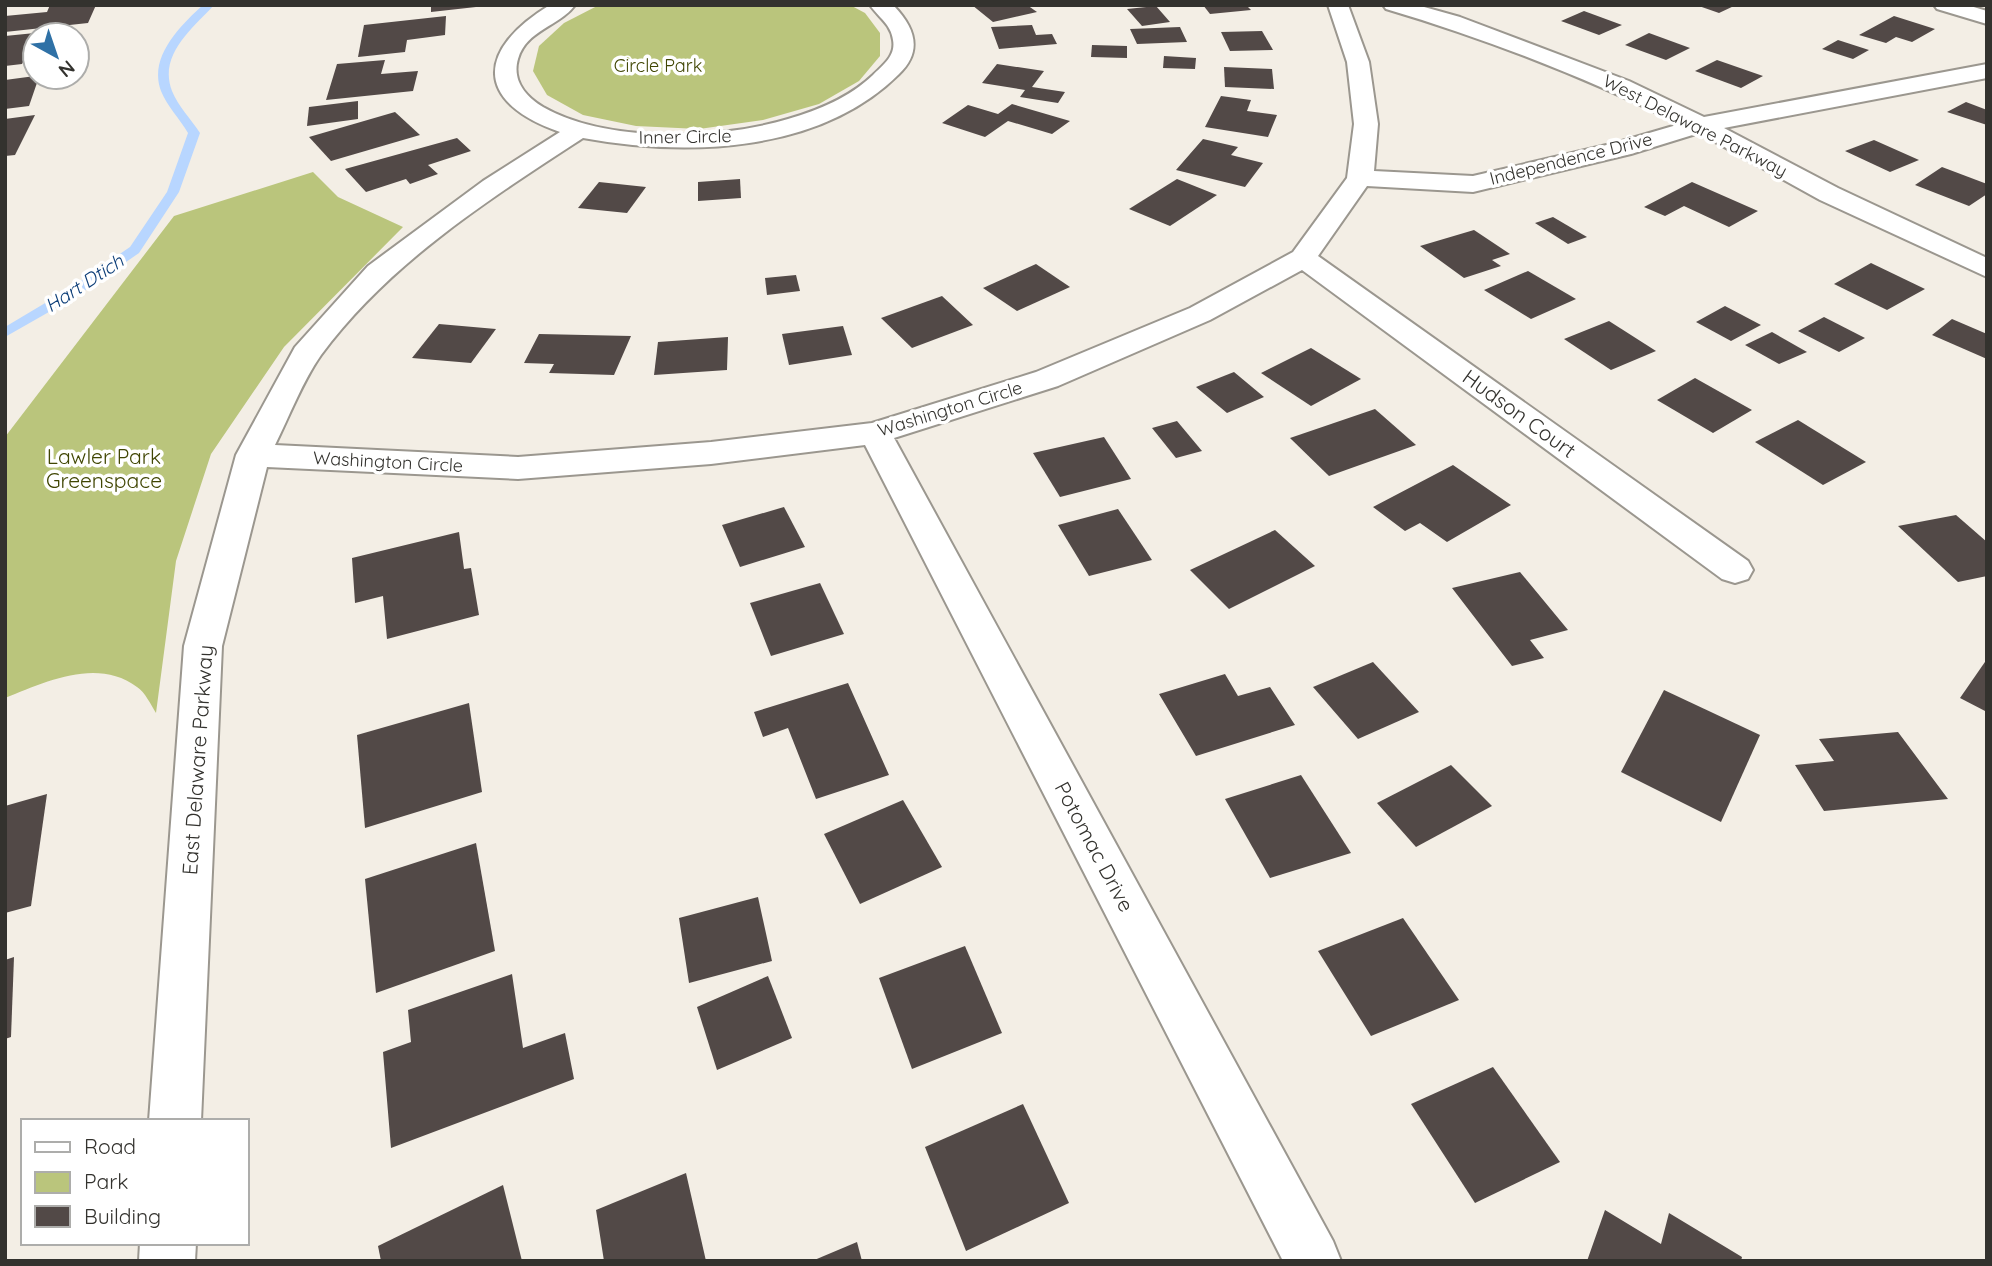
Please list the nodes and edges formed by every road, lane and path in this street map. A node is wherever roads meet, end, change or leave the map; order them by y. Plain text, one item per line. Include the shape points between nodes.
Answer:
1 (565, 5) edge
2 (880, 5) edge
3 (1338, 5) edge
4 (1393, 5) edge
5 (1944, 5) edge
6 (1987, 18) edge
7 (1987, 71) edge
8 (1701, 125) junction
9 (579, 130) junction
10 (1360, 178) junction
11 (1303, 258) junction
12 (1987, 269) edge
13 (875, 433) junction
14 (253, 455) junction
15 (1735, 570) dead end
16 (175, 1119) edge
17 (1313, 1261) edge

1 - 9 street, Inner Circle via 512,44 504,60 504,76 527,107
2 - 9 street, Inner Circle via 893,15 904,35 902,58 884,81 852,103 761,132 690,140
3 - 10 street, Washington Circle via 1358,62 1366,124
4 - 8 street, West Delaware Parkway via 1452,22 1621,86
5 - 6 street
7 - 8 street, Independence Drive
8 - 10 street, Independence Drive via 1473,184
8 - 12 street, West Delaware Parkway via 1829,194
9 - 14 street, East Delaware Parkway via 492,186 378,272 306,354
10 - 11 street, Washington Circle
11 - 13 street, Washington Circle via 1200,314 1047,379
11 - 15 street, Hudson Court
13 - 14 street, Washington Circle via 711,453 518,468
13 - 17 street, Potomac Drive
14 - 16 street, East Delaware Parkway via 203,646

